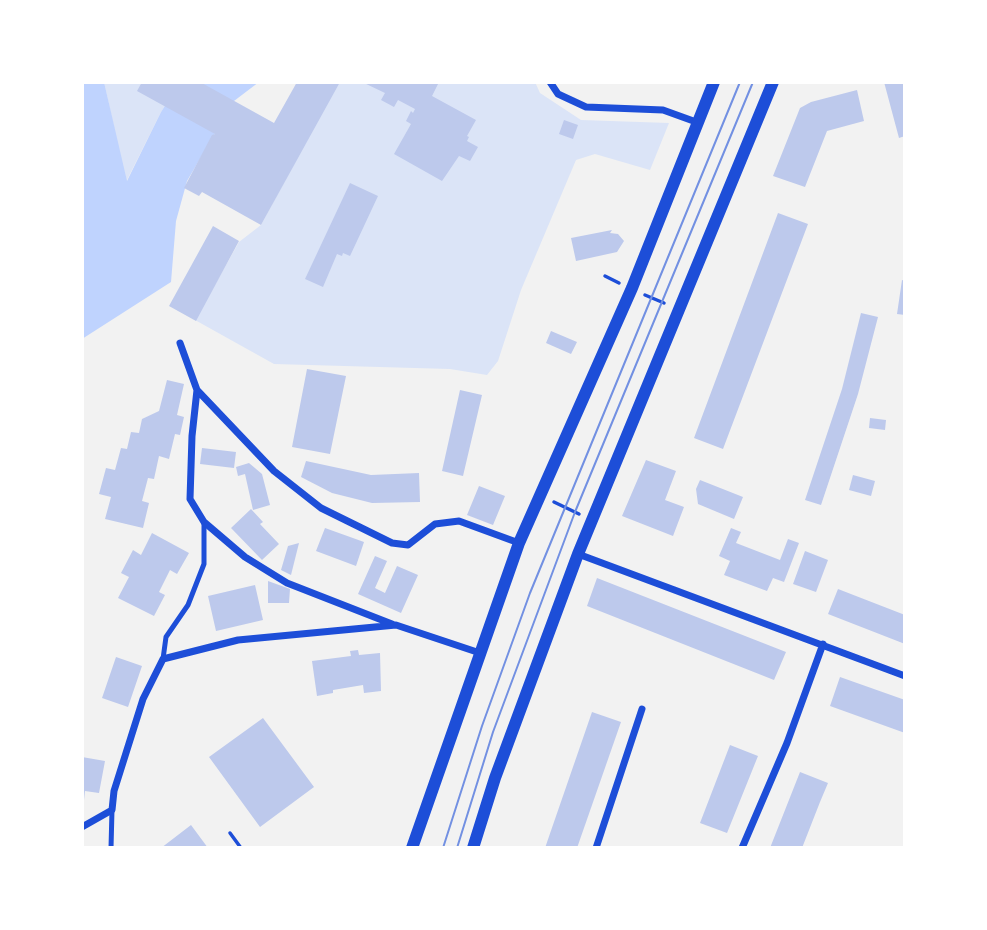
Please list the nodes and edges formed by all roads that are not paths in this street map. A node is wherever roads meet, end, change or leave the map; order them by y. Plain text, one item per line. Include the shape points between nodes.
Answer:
1 (550, 82) edge
2 (714, 82) edge
3 (773, 82) edge
4 (699, 123) junction
5 (180, 343) dead end
6 (197, 390) junction
7 (204, 522) junction
8 (519, 543) junction
9 (578, 554) junction
10 (396, 625) junction
11 (823, 644) junction
12 (480, 653) junction
13 (163, 659) junction
14 (905, 676) edge
15 (642, 709) dead end
16 (112, 810) junction
17 (82, 827) edge
18 (111, 848) edge
19 (412, 848) edge
20 (473, 848) edge
21 (596, 848) edge
22 (742, 848) edge

1 - 4 street via 558,94 586,107 663,110
2 - 4 street
3 - 9 street
4 - 8 street
5 - 6 street
6 - 7 street via 190,499
6 - 8 street via 274,471 321,508 392,543 408,545 435,524 459,521
7 - 10 street via 245,557 287,583
7 - 13 lane via 204,564 188,605 166,637
8 - 12 street
9 - 11 street
9 - 20 street
10 - 12 street
10 - 13 street via 238,640
11 - 14 street
11 - 22 street
12 - 19 street
13 - 16 street via 143,699
15 - 21 street
16 - 17 street
16 - 18 lane

